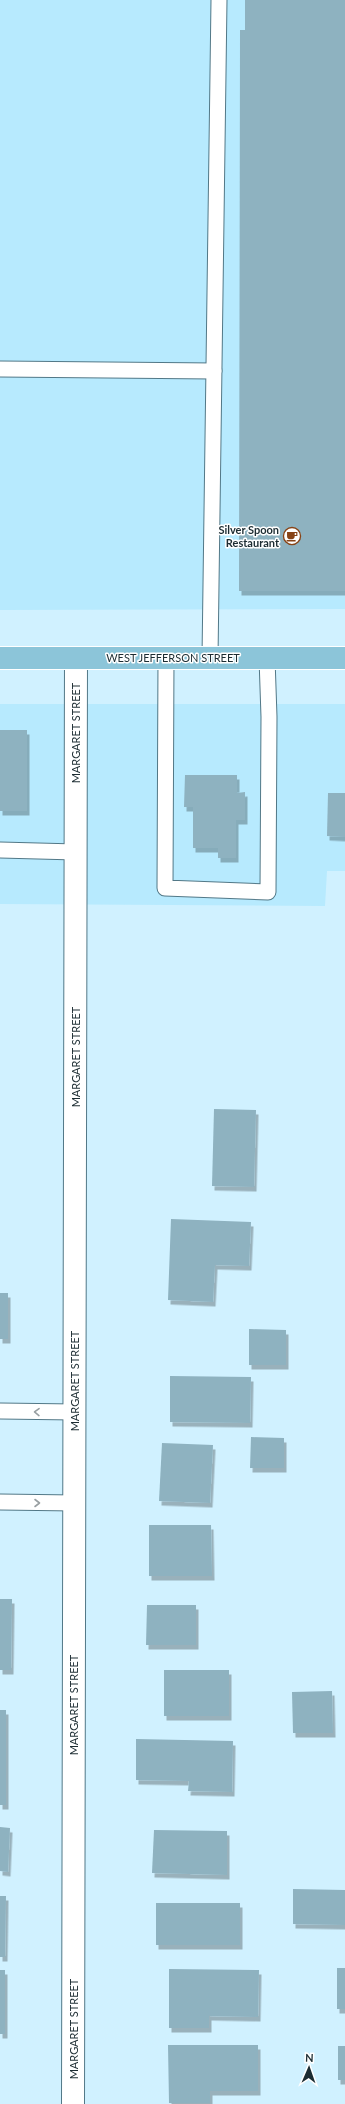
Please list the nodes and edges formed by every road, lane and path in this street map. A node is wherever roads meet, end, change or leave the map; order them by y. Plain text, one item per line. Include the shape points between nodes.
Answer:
1 (219, 0) edge
2 (0, 369) edge
3 (214, 371) junction
4 (0, 658) edge
5 (76, 658) junction
6 (166, 658) junction
7 (210, 658) junction
8 (267, 658) junction
9 (345, 658) edge
10 (0, 850) edge
11 (76, 852) junction
12 (0, 1411) edge
13 (75, 1412) junction
14 (0, 1502) edge
15 (75, 1503) junction
16 (73, 2104) edge

1 - 3 lane
2 - 3 lane
3 - 7 lane
4 - 5 main road, WEST JEFFERSON STREET
5 - 6 main road, WEST JEFFERSON STREET
5 - 11 street, MARGARET STREET
6 - 7 main road, WEST JEFFERSON STREET
6 - 8 lane via 165,888 268,892
7 - 8 main road, WEST JEFFERSON STREET
8 - 9 main road, WEST JEFFERSON STREET
10 - 11 lane
11 - 13 street, MARGARET STREET
13 -> 12 lane
13 - 15 street, MARGARET STREET
14 -> 15 lane
15 - 16 street, MARGARET STREET

